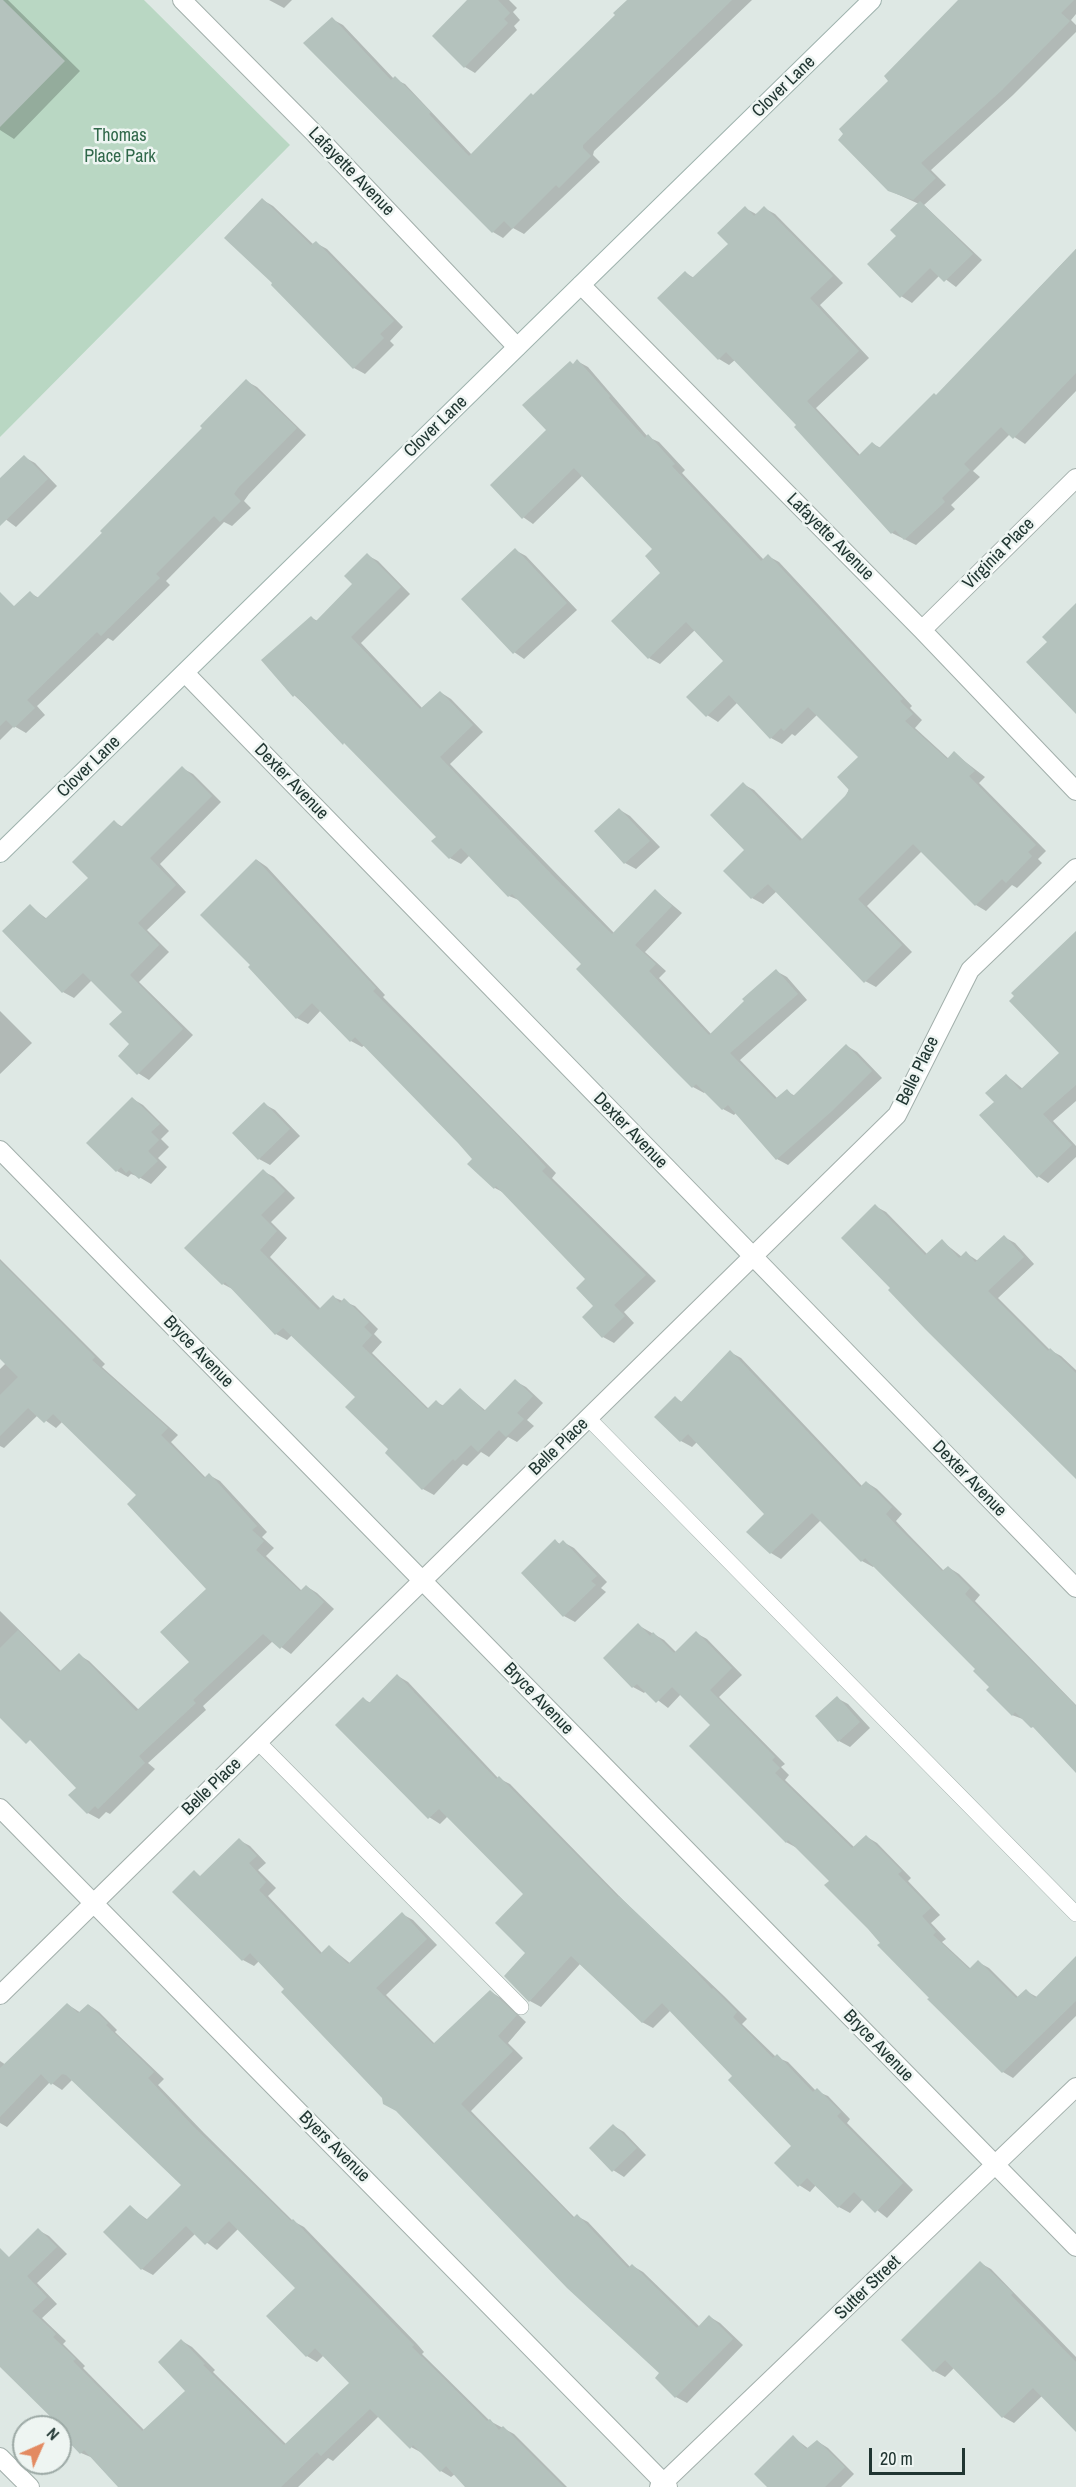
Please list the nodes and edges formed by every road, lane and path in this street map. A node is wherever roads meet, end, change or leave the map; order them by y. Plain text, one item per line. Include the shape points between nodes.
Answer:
1 (182, 0) edge
2 (872, 0) edge
3 (581, 285) junction
4 (517, 347) junction
5 (1076, 478) edge
6 (922, 630) junction
7 (185, 673) junction
8 (1076, 792) edge
9 (0, 853) edge
10 (1076, 868) edge
11 (0, 1150) edge
12 (752, 1257) junction
13 (588, 1418) junction
14 (422, 1581) junction
15 (1076, 1588) edge
16 (258, 1742) junction
17 (0, 1808) edge
18 (93, 1903) junction
19 (1076, 1914) edge
20 (0, 1995) edge
21 (521, 2007) dead end
22 (1076, 2087) edge
23 (996, 2166) junction
24 (1076, 2247) edge
25 (0, 2457) edge
26 (664, 2485) edge
27 (30, 2487) edge

1 - 4 street, Lafayette Avenue
2 - 3 street, Clover Lane
3 - 4 street, Clover Lane
3 - 6 street, Lafayette Avenue
4 - 7 street, Clover Lane
5 - 6 street, Virginia Place
6 - 8 street, Lafayette Avenue
7 - 9 street, Clover Lane
7 - 12 street, Dexter Avenue
10 - 12 street, Belle Place via 970,970 897,1115
11 - 14 street, Bryce Avenue
12 - 13 street, Belle Place
12 - 15 street, Dexter Avenue
13 - 14 street, Belle Place
13 - 19 lane
14 - 16 street, Belle Place
14 - 23 street, Bryce Avenue
16 - 18 street, Belle Place
16 - 21 lane
17 - 18 street, Byers Avenue
18 - 20 street, Belle Place
18 - 26 street, Byers Avenue
22 - 23 street, Sutter Street
23 - 24 street, Bryce Avenue
23 - 26 street, Sutter Street
25 - 27 street

